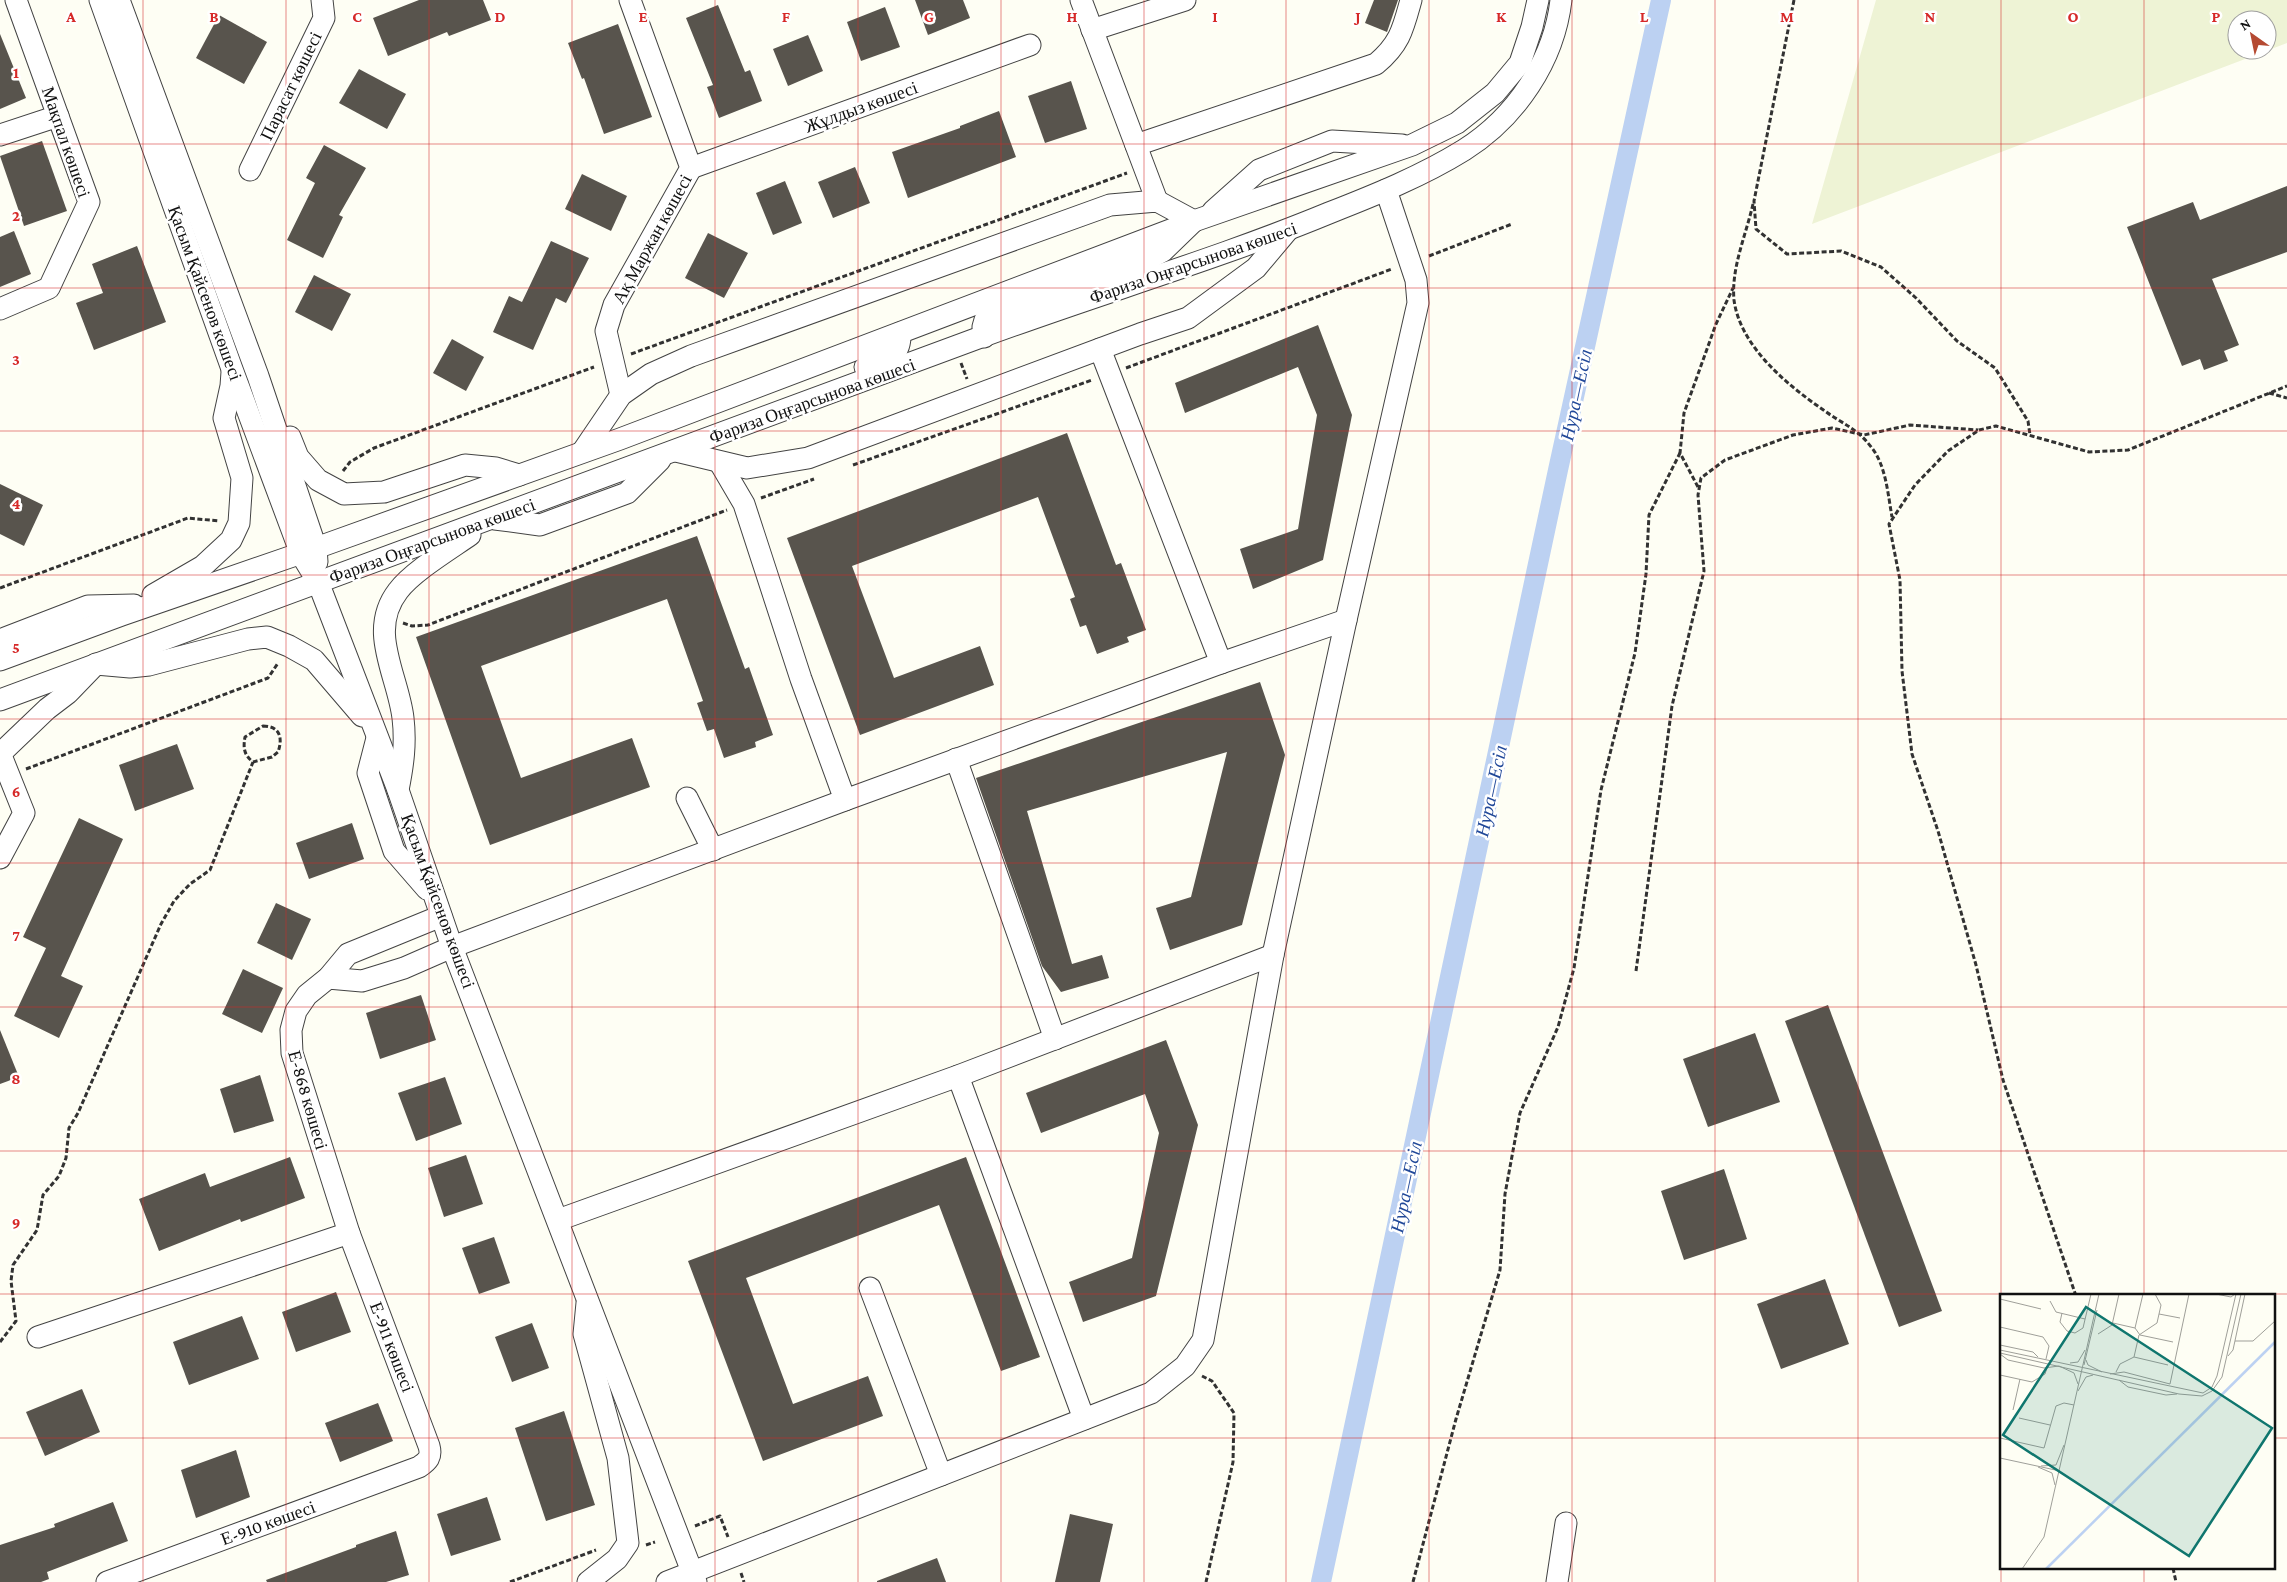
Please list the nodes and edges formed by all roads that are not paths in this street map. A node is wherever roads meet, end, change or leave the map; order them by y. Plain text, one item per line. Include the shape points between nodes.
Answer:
1 (16, 0) edge
2 (100, 0) edge
3 (119, 0) edge
4 (322, 0) edge
5 (630, 0) edge
6 (1081, 0) edge
7 (1184, 0) edge
8 (1411, 0) edge
9 (1538, 0) edge
10 (1560, 10) edge
11 (1092, 30) junction
12 (1030, 45) dead end
13 (58, 116) junction
14 (0, 134) edge
15 (1136, 145) junction
16 (1412, 146) junction
17 (691, 168) junction
18 (250, 170) dead end
19 (1386, 190) junction
20 (1158, 201) junction
21 (1200, 219) junction
22 (1288, 230) junction
23 (0, 309) edge
24 (900, 334) junction
25 (984, 336) junction
26 (1100, 349) junction
27 (232, 369) junction
28 (258, 376) junction
29 (620, 396) junction
30 (583, 450) junction
31 (671, 453) junction
32 (720, 463) junction
33 (519, 475) junction
34 (492, 519) junction
35 (308, 551) junction
36 (318, 582) junction
37 (138, 608) junction
38 (1346, 620) junction
39 (0, 642) edge
40 (0, 660) edge
41 (1221, 662) junction
42 (96, 664) junction
43 (0, 700) edge
44 (376, 734) junction
45 (0, 754) edge
46 (956, 760) junction
47 (398, 790) junction
48 (686, 798) dead end
49 (845, 800) junction
50 (0, 821) edge
51 (4, 850) edge
52 (712, 850) junction
53 (438, 907) junction
54 (452, 948) junction
55 (1273, 954) junction
56 (328, 978) junction
57 (1055, 1038) junction
58 (958, 1076) junction
59 (558, 1220) junction
60 (349, 1232) junction
61 (870, 1288) dead end
62 (588, 1298) junction
63 (38, 1337) dead end
64 (1084, 1419) junction
65 (428, 1462) joint
66 (941, 1476) junction
67 (1566, 1523) dead end
68 (694, 1577) edge
69 (107, 1582) edge
70 (588, 1582) edge
71 (667, 1582) edge
72 (1557, 1582) edge

1 - 13 street, Мақпал көшесі
2 - 27 street, Қасым Қайсенов көшесі
3 - 28 street, Қасым Қайсенов көшесі
4 - 18 street, Парасат көшесі via 324,18
5 - 17 street, Ақ Маржан көшесі
6 - 11 street
7 - 11 street
8 - 15 street via 1402,33 1390,52 1376,64
9 - 16 street, Фариза Оңғарсынова көшесі via 1520,64 1495,93 1457,124
10 - 19 street, Фариза Оңғарсынова көшесі via 1547,56 1529,88 1502,118 1466,149
11 - 15 street
12 - 17 street, Жұлдыз көшесі
13 - 14 street
13 - 23 street, Мақпал көшесі via 89,202 49,288
15 - 20 street
16 - 21 street, Фариза Оңғарсынова көшесі
16 - 21 street via 1332,141 1259,170
17 - 29 street, Ақ Маржан көшесі via 614,305 606,330
19 - 22 street, Фариза Оңғарсынова көшесі
19 - 38 street via 1416,280 1418,302
20 - 21 street
20 - 29 street via 1110,206 927,270 691,356 651,374
21 - 24 street, Фариза Оңғарсынова көшесі
21 - 25 street via 1152,257 991,317 983,326
22 - 25 street, Фариза Оңғарсынова көшесі
22 - 26 street via 1256,268 1188,318
24 - 30 street, Фариза Оңғарсынова көшесі
24 - 31 street via 901,346 891,356 730,416
25 - 31 street, Фариза Оңғарсынова көшесі
26 - 32 street via 808,458 747,468
26 - 41 street
27 - 35 street, Қасым Қайсенов көшесі
27 - 37 street via 224,418 242,478 239,523 230,540 203,566
28 - 33 street via 273,394 298,457 318,480 344,494 384,492 465,466 496,468
28 - 35 street, Қасым Қайсенов көшесі
29 - 30 street
30 - 33 street, Фариза Оңғарсынова көшесі
31 - 32 street
31 - 34 street, Фариза Оңғарсынова көшесі
32 - 49 street via 744,504 801,679
33 - 35 street, Фариза Оңғарсынова көшесі
34 - 36 street, Фариза Оңғарсынова көшесі
34 - 47 street via 398,590 386,610 382,631 403,716 405,742
35 - 36 street, Қасым Қайсенов көшесі
35 - 37 street, Фариза Оңғарсынова көшесі
36 - 42 street, Фариза Оңғарсынова көшесі
36 - 44 street, Қасым Қайсенов көшесі
37 - 39 street via 88,606
37 - 40 street, Фариза Оңғарсынова көшесі
38 - 41 street
38 - 55 street
41 - 46 street
42 - 43 street, Фариза Оңғарсынова көшесі
42 - 44 street via 149,665 266,637 314,660
42 - 45 street
44 - 47 street, Қасым Қайсенов көшесі
44 - 53 street via 368,773 394,851
45 - 51 street via 24,814
46 - 49 street
46 - 57 street
47 - 53 street, Қасым Қайсенов көшесі
48 - 52 street
49 - 52 street
50 - 51 street
52 - 54 street
53 - 54 street, Қасым Қайсенов көшесі
53 - 56 street, Е-868 көшесі via 348,954
54 - 56 street via 362,981
54 - 59 street, Қасым Қайсенов көшесі
55 - 57 street
55 - 64 street via 1203,1340 1185,1366 1151,1392
56 - 60 street, Е-868 көшесі via 307,995 296,1011 291,1030 292,1053
57 - 58 street
58 - 59 street
58 - 64 street
59 - 62 street, Қасым Қайсенов көшесі
60 - 63 street
60 - 65 street, Е-911 көшесі via 429,1446
61 - 66 street
62 - 68 street, Қасым Қайсенов көшесі
62 - 70 street via 584,1334 618,1458 628,1544 617,1559
64 - 66 street
65 - 69 street, Е-910 көшесі
66 - 68 street
67 - 72 street
68 - 71 street

